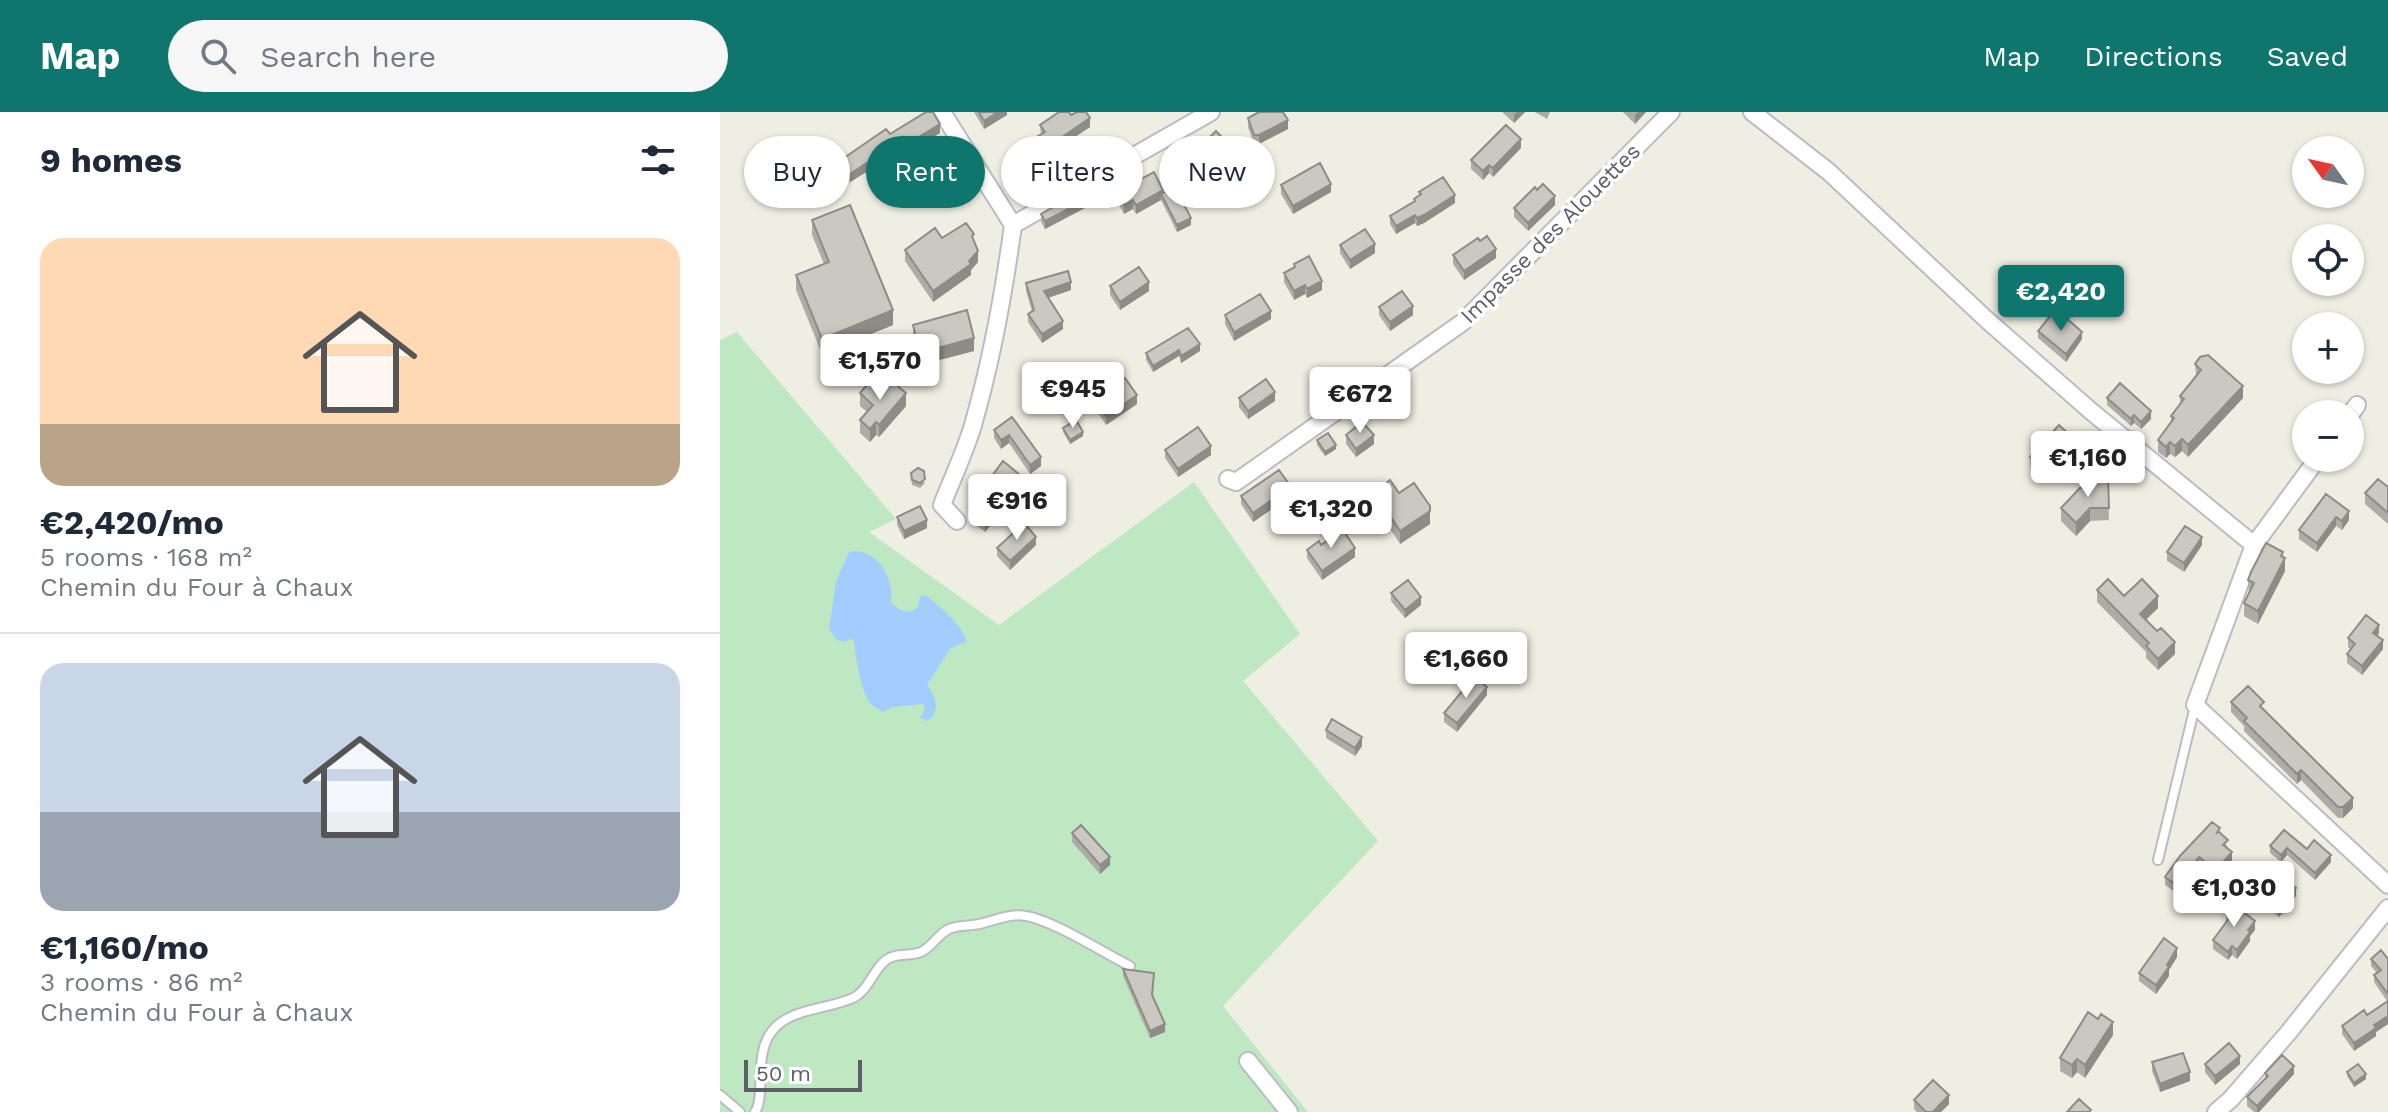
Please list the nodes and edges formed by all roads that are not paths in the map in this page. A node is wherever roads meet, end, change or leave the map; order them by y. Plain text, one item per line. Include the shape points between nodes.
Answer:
1 (942, 112) edge
2 (1211, 112) edge
3 (1671, 112) edge
4 (1752, 112) edge
5 (1013, 225) junction
6 (2308, 472) edge
7 (1228, 479) dead end
8 (957, 521) dead end
9 (2254, 545) junction
10 (2195, 705) junction
11 (2158, 860) dead end
12 (2388, 885) edge
13 (2388, 908) edge
14 (1130, 966) edge
15 (1248, 1061) dead end
16 (720, 1095) edge
17 (740, 1112) edge
18 (755, 1112) edge
19 (1289, 1112) edge
20 (2216, 1112) edge

1 - 5 street
2 - 5 street
3 - 7 street, Impasse des Alouettes via 1463,322 1236,482
4 - 9 street via 1829,172 2092,412
5 - 8 street via 989,361 972,427 942,505
6 - 9 street
9 - 10 street
10 - 11 lane
10 - 12 street
13 - 20 street via 2288,1033
14 - 18 lane via 1025,916 949,929 918,953 886,960 854,997 778,1024 763,1049
15 - 19 street
16 - 17 lane

